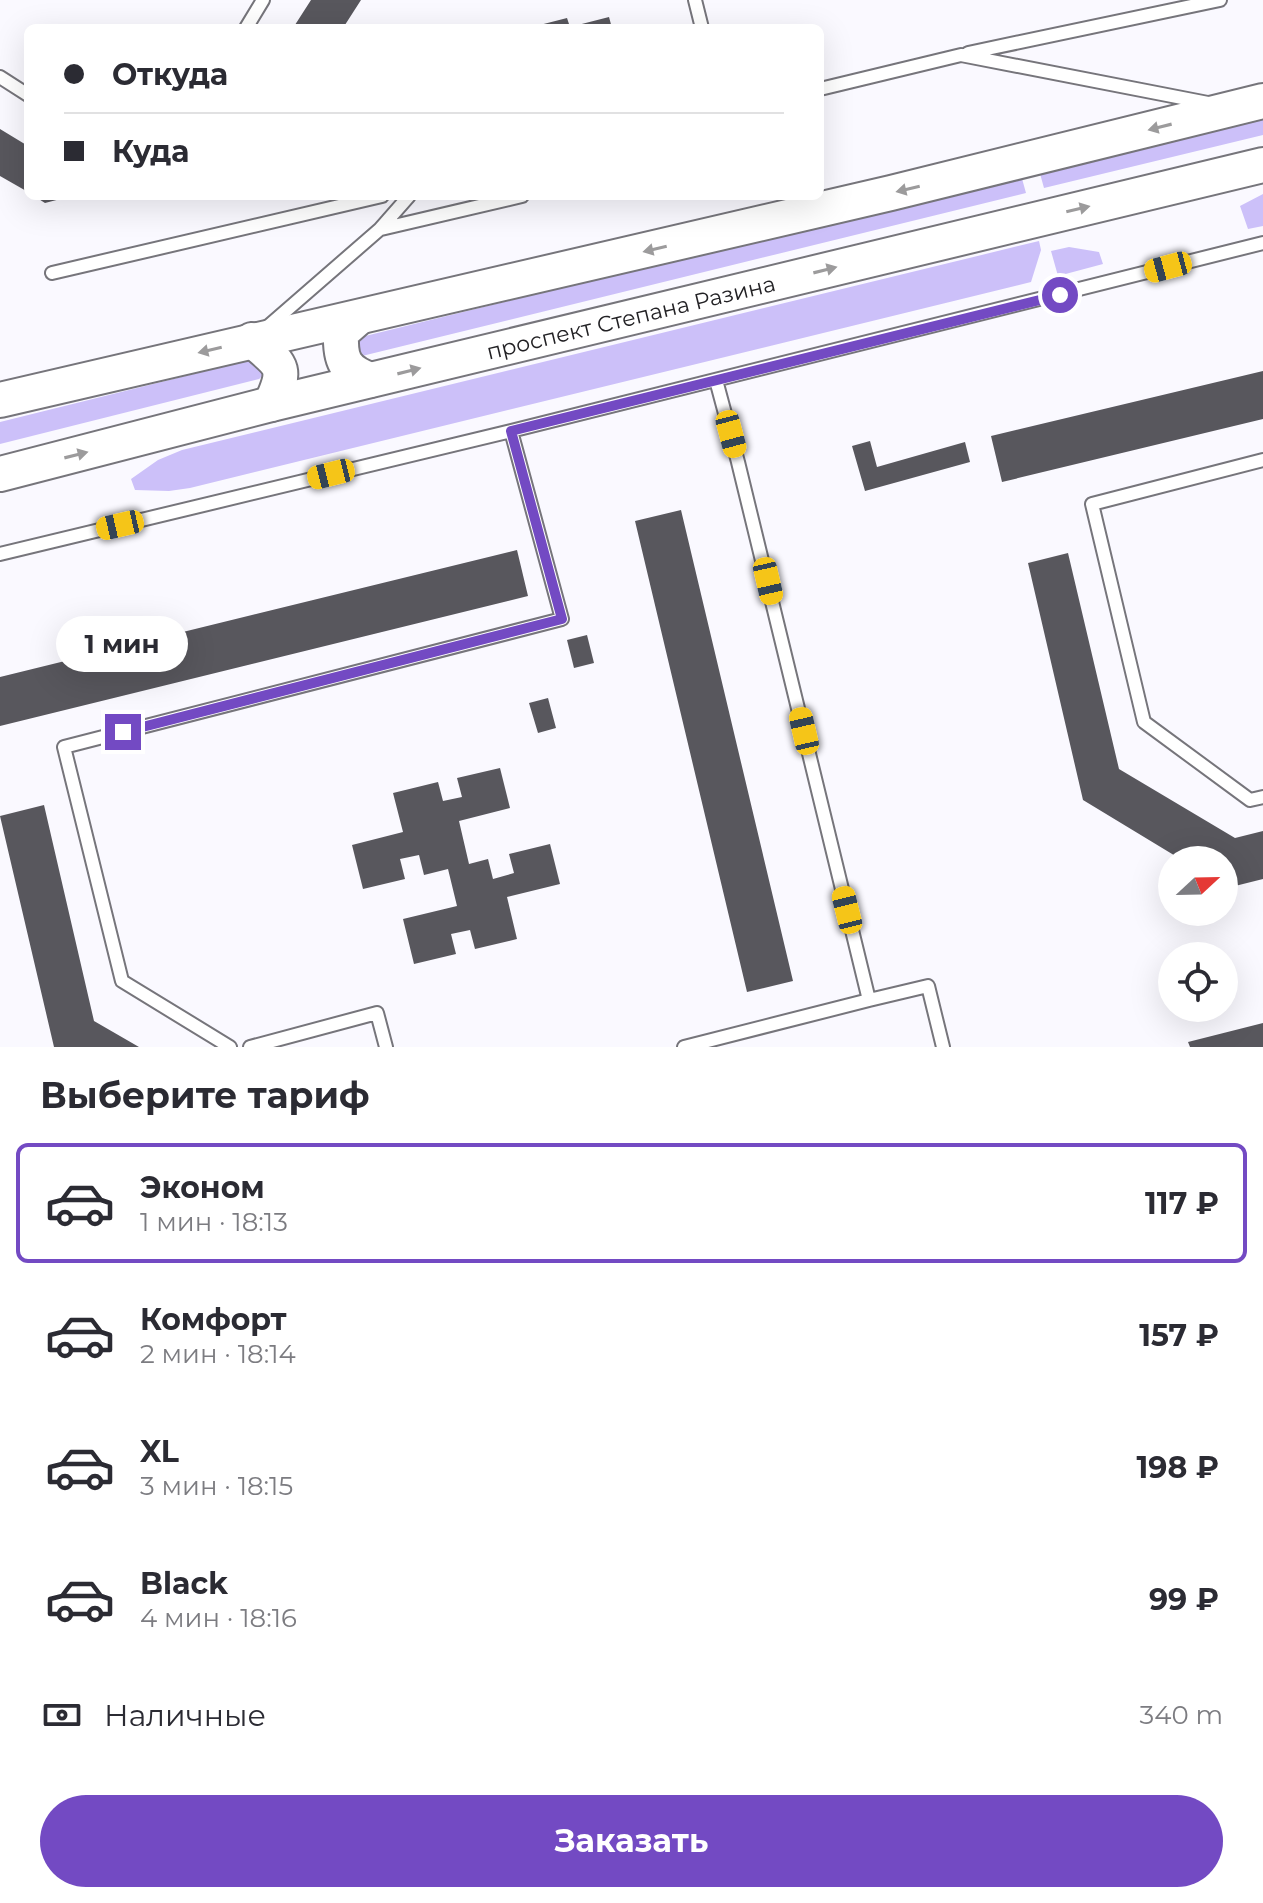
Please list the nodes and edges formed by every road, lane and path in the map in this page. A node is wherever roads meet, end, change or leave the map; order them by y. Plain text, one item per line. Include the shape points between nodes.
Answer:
1 (263, 0) edge
2 (695, 0) edge
3 (1220, 0) edge
4 (248, 24) edge
5 (701, 24) edge
6 (961, 55) junction
7 (0, 77) edge
8 (824, 88) edge
9 (24, 92) edge
10 (1249, 105) edge
11 (1263, 165) edge
12 (365, 200) edge
13 (405, 200) edge
14 (505, 200) edge
15 (380, 229) junction
16 (1263, 243) edge
17 (52, 273) dead end
18 (357, 319) junction
19 (252, 340) junction
20 (370, 380) junction
21 (716, 380) junction
22 (0, 400) edge
23 (271, 404) junction
24 (511, 431) junction
25 (1263, 460) edge
26 (0, 474) edge
27 (0, 554) edge
28 (1263, 797) edge
29 (869, 1000) junction
30 (230, 1047) edge
31 (250, 1047) edge
32 (386, 1047) edge
33 (684, 1047) edge
34 (943, 1047) edge

1 - 4 lane
2 - 5 lane
3 - 6 lane
6 - 8 lane
6 - 10 lane
7 - 9 lane
10 -> 18 main road
20 -> 11 main road, проспект Степана Разина
12 - 17 lane
13 - 15 lane
14 - 15 lane
15 - 19 lane
16 - 21 lane
18 - 19 main road
18 - 20 main road via 341,333 340,355 353,374
19 -> 22 main road
19 - 23 main road via 278,362 282,379
20 - 23 main road, проспект Степана Разина
21 - 24 lane
21 - 29 lane
26 -> 23 main road, проспект Степана Разина
24 - 27 lane
24 - 30 lane via 562,619 64,747 122,981
25 - 28 lane via 1092,504 1144,722 1250,800
29 - 33 lane
29 - 34 lane via 928,986
31 - 32 lane via 377,1013

